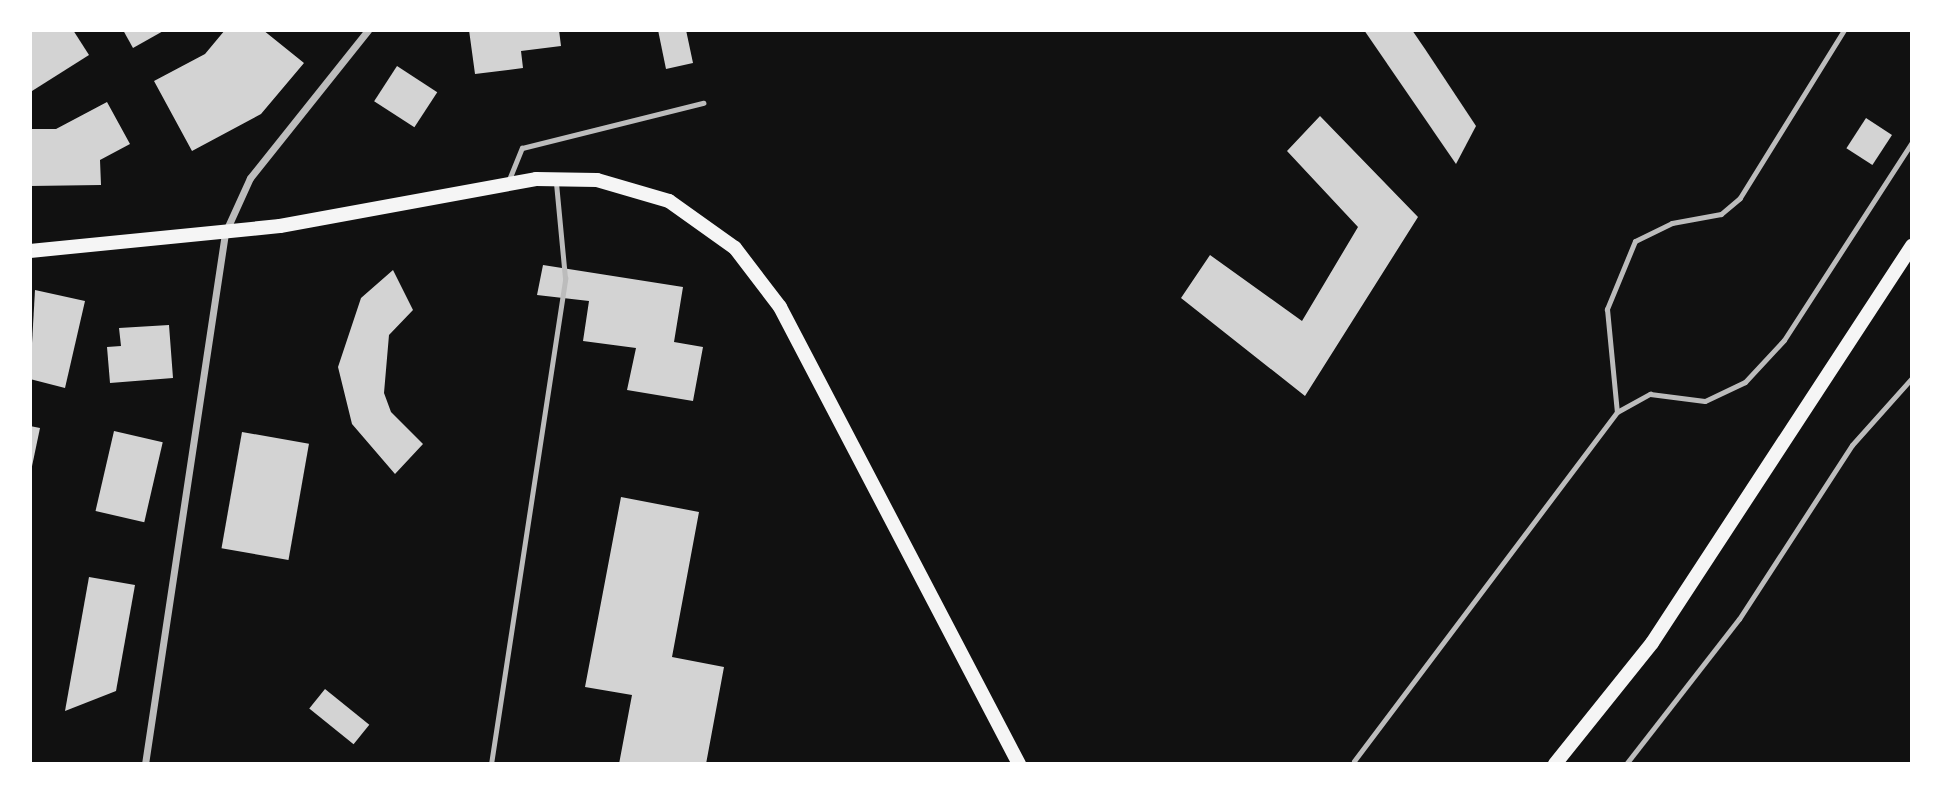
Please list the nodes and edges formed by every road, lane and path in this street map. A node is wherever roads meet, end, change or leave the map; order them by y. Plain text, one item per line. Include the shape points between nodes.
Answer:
1 (368, 30) edge
2 (1844, 30) edge
3 (703, 103) dead end
4 (1912, 142) edge
5 (556, 179) junction
6 (508, 182) junction
7 (225, 233) junction
8 (1912, 246) edge
9 (30, 251) edge
10 (1912, 378) edge
11 (1617, 412) junction
12 (1354, 761) dead end
13 (145, 764) edge
14 (491, 764) edge
15 (1019, 764) edge
16 (1555, 764) edge
17 (1626, 764) edge

1 - 7 street via 250,178
2 - 11 lane via 1740,198 1721,214 1672,223 1635,241 1607,309
3 - 6 lane via 522,148
4 - 11 lane via 1784,340 1745,382 1705,401 1650,394
5 - 6 main road
5 - 14 lane via 565,278
5 - 15 main road via 597,180 669,201 722,237 758,275 842,419
6 - 7 main road
7 - 9 main road
7 - 13 street
8 - 16 main road via 1652,643
10 - 17 lane via 1852,445 1739,619
11 - 12 lane

